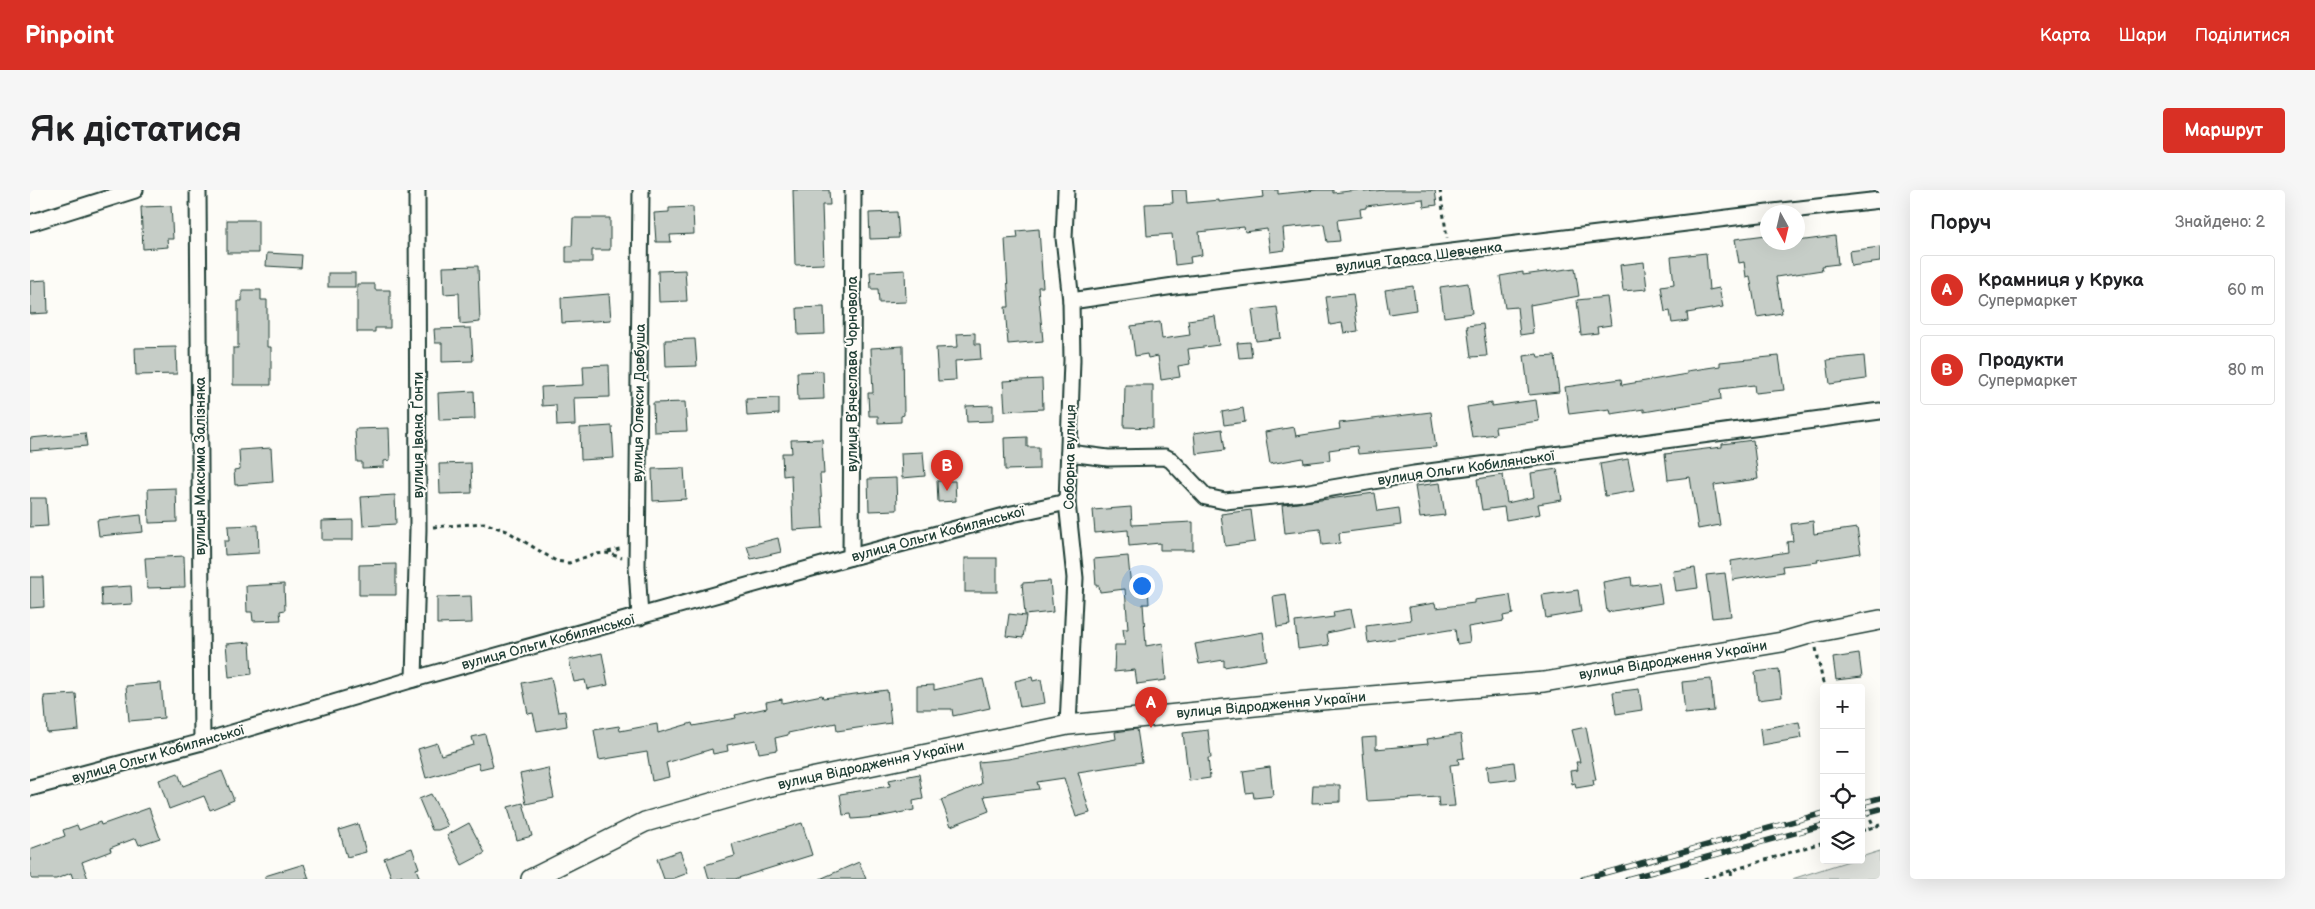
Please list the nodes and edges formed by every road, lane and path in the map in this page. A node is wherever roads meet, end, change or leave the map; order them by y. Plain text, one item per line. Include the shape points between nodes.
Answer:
1 (135, 190) edge
2 (198, 190) edge
3 (417, 190) edge
4 (641, 190) edge
5 (852, 190) edge
6 (1066, 190) edge
7 (1440, 190) edge
8 (1880, 200) edge
9 (1805, 208) edge
10 (1760, 214) edge
11 (30, 223) edge
12 (1449, 254) junction
13 (1071, 302) junction
14 (1880, 410) edge
15 (1069, 453) junction
16 (1067, 502) junction
17 (418, 529) junction
18 (851, 557) junction
19 (637, 566) junction
20 (640, 617) junction
21 (1880, 620) edge
22 (1813, 633) junction
23 (414, 679) junction
24 (1823, 684) edge
25 (1068, 725) junction
26 (202, 742) junction
27 (30, 788) edge
28 (1865, 806) edge
29 (1880, 825) edge
30 (1874, 827) junction
31 (1865, 830) edge
32 (1820, 843) edge
33 (1731, 870) junction
34 (531, 879) edge
35 (1704, 879) edge
36 (1732, 879) edge

1 - 11 street
2 - 26 street, вулиця Максима Залізняка
3 - 17 street, вулиця Івана Ґонти
4 - 19 street, вулиця Олекси Довбуша
5 - 18 street, вулиця Вʼячеслава Чорновола
6 - 13 street, Соборна вулиця via 1064,238
7 - 12 path
8 - 9 street
10 - 12 street, вулиця Тараса Шевченка
12 - 13 street, вулиця Тараса Шевченка via 1174,286
13 - 15 street, Соборна вулиця
14 - 15 street, вулиця Ольги Кобилянської via 1423,473 1303,493 1225,501 1206,498 1165,457 1108,458
15 - 16 street, Соборна вулиця
16 - 18 street, вулиця Ольги Кобилянської
16 - 25 street, Соборна вулиця via 1075,578
17 - 19 path via 484,523 513,534 556,561 568,564 594,554 607,553
17 - 23 street, вулиця Івана Ґонти
18 - 20 street, вулиця Ольги Кобилянської
19 - 20 street, вулиця Олекси Довбуша
20 - 23 street, вулиця Ольги Кобилянської
21 - 22 street, вулиця Відродження України
22 - 24 path
22 - 25 street, вулиця Відродження України via 1782,642 1544,682
23 - 26 street, вулиця Ольги Кобилянської
25 - 34 street, вулиця Відродження України via 767,787 645,822
26 - 27 street, вулиця Ольги Кобилянської
28 - 30 path
29 - 30 path
30 - 31 path
32 - 33 path
33 - 35 path
33 - 36 path

